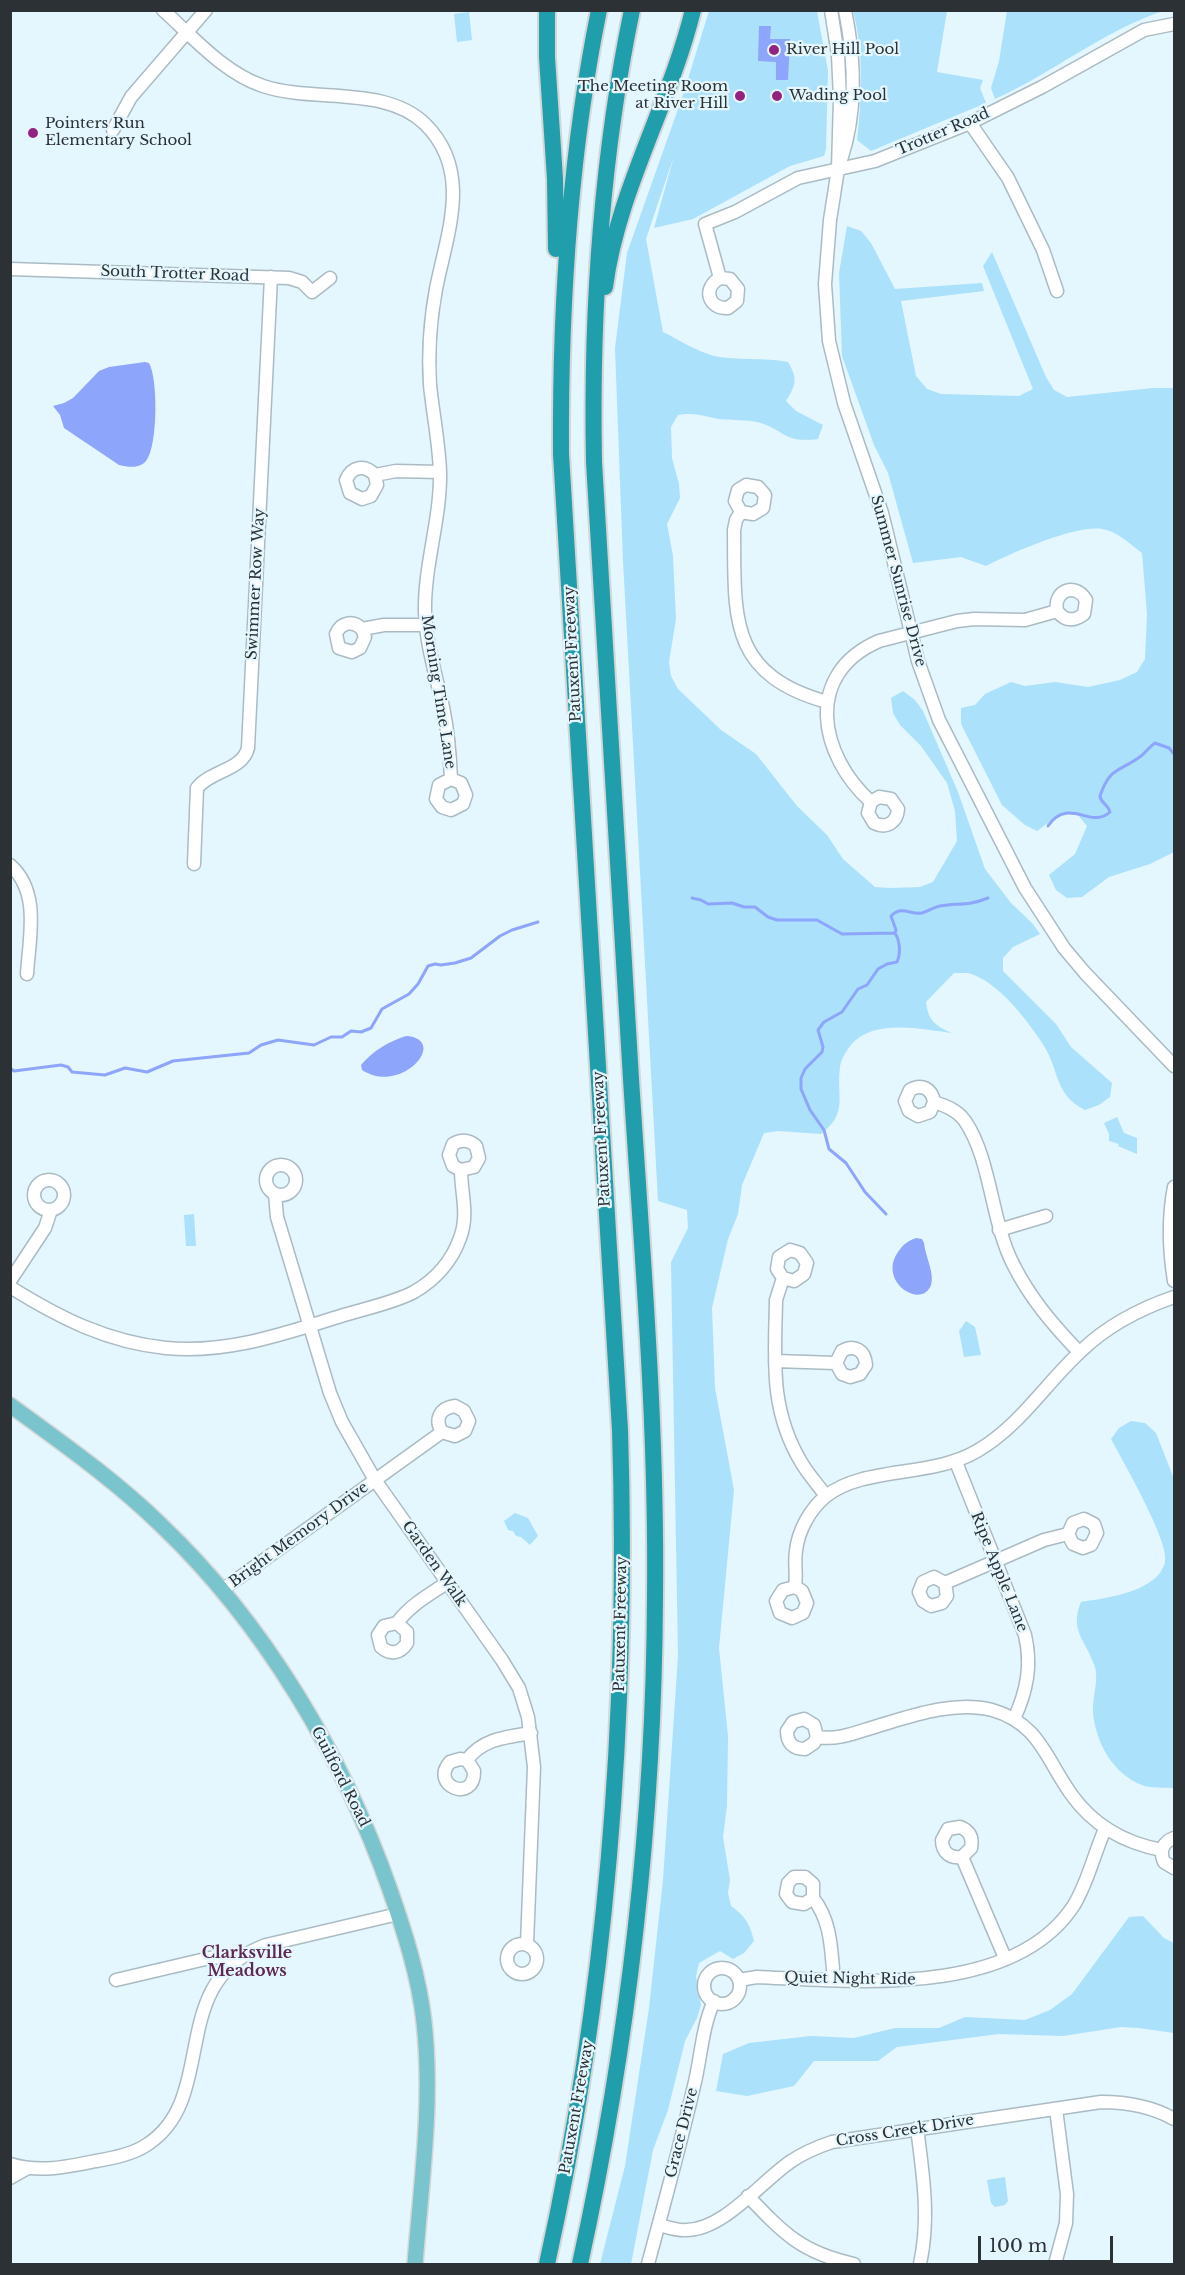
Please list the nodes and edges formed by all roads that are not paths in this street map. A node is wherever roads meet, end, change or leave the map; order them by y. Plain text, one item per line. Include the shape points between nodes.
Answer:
1 (163, 10) edge
2 (206, 10) edge
3 (547, 10) edge
4 (599, 10) edge
5 (632, 10) edge
6 (693, 10) edge
7 (831, 10) edge
8 (844, 10) edge
9 (1174, 24) edge
10 (188, 32) junction
11 (970, 123) junction
12 (112, 130) dead end
13 (838, 169) junction
14 (10, 268) edge
15 (271, 277) junction
16 (330, 278) dead end
17 (720, 278) dead end
18 (1057, 291) dead end
19 (561, 361) junction
20 (594, 462) junction
21 (440, 471) junction
22 (375, 475) dead end
23 (741, 512) dead end
24 (1057, 611) dead end
25 (426, 625) junction
26 (362, 629) dead end
27 (909, 632) junction
28 (827, 702) junction
29 (451, 779) dead end
30 (871, 802) dead end
31 (194, 864) dead end
32 (10, 865) edge
33 (27, 974) dead end
34 (1174, 1066) edge
35 (934, 1102) dead end
36 (461, 1170) dead end
37 (1174, 1187) edge
38 (275, 1194) dead end
39 (51, 1210) dead end
40 (1046, 1216) dead end
41 (999, 1230) junction
42 (783, 1278) dead end
43 (10, 1281) edge
44 (1174, 1281) edge
45 (10, 1287) edge
46 (1174, 1297) edge
47 (310, 1326) junction
48 (1079, 1352) junction
49 (775, 1361) junction
50 (836, 1362) dead end
51 (10, 1405) edge
52 (442, 1432) dead end
53 (956, 1462) junction
54 (375, 1480) junction
55 (826, 1496) junction
56 (1068, 1534) dead end
57 (995, 1562) junction
58 (448, 1582) junction
59 (945, 1583) dead end
60 (795, 1587) dead end
61 (222, 1590) junction
62 (397, 1623) dead end
63 (1014, 1719) junction
64 (531, 1733) junction
65 (817, 1737) dead end
66 (467, 1761) dead end
67 (1105, 1829) junction
68 (1174, 1838) edge
69 (1162, 1850) junction
70 (962, 1857) dead end
71 (1174, 1868) edge
72 (813, 1898) dead end
73 (398, 1914) junction
74 (527, 1944) dead end
75 (1005, 1958) junction
76 (237, 1960) junction
77 (116, 1980) dead end
78 (739, 1980) junction
79 (834, 1980) junction
80 (714, 2001) junction
81 (1056, 2109) junction
82 (1174, 2119) edge
83 (917, 2128) junction
84 (10, 2164) edge
85 (26, 2169) junction
86 (10, 2178) edge
87 (748, 2196) junction
88 (659, 2225) junction
89 (415, 2265) edge
90 (547, 2265) edge
91 (580, 2265) edge
92 (648, 2265) edge
93 (854, 2265) edge
94 (920, 2265) edge
95 (1055, 2265) edge

1 - 10 street, Morning Time Lane
2 - 10 street
3 - 19 highway
4 - 19 highway, Patuxent Freeway via 574,163
5 - 20 highway via 615,104 600,234 592,381
6 - 20 highway via 679,64 616,232 603,307
7 - 13 street, Summer Sunrise Drive via 840,76
8 - 13 street, Summer Sunrise Drive via 853,98 851,122
9 - 11 street, Trotter Road via 1143,30
10 - 12 street via 131,97
10 - 21 street, Morning Time Lane via 227,66 261,86 289,93 382,101 405,110 424,123 444,149 452,174 454,201 433,308 430,353
11 - 13 street, Trotter Road via 875,161
11 - 18 street via 1008,178 1043,250
13 - 17 street, Trotter Road via 788,182 705,224
13 - 27 street, Summer Sunrise Drive via 826,262 829,341 844,403 882,513
14 - 15 street, South Trotter Road
15 - 16 street, South Trotter Road via 302,282 312,292
15 - 31 street, Swimmer Row Way via 248,748 242,760 208,777 197,788
19 - 90 highway, Patuxent Freeway via 562,465 620,1430 623,1596 618,1754 603,1925 583,2077
20 - 91 highway via 652,1430 656,1597 650,1755 637,1919 614,2087
21 - 22 street
21 - 25 street, Morning Time Lane via 426,590
23 - 28 street via 734,530 735,602 743,639 760,666 782,684
24 - 27 street via 1025,620 974,619
25 - 26 street
25 - 29 street, Morning Time Lane via 447,732
27 - 28 street via 857,653 836,677
27 - 34 street, Summer Sunrise Drive via 939,720 1025,888 1064,948
28 - 30 street via 826,718 835,753 850,781
32 - 33 street via 20,874 31,905
35 - 41 street via 958,1113 971,1132
36 - 47 street via 465,1214 462,1235 437,1274 400,1298
37 - 44 street via 1170,1240
38 - 47 street, Garden Walk via 277,1217
39 - 43 street via 45,1228
40 - 41 street
41 - 48 street via 1031,1295
42 - 49 street via 776,1300
45 - 47 street via 65,1320 109,1337 165,1348 242,1345
46 - 48 street via 1124,1318
47 - 54 street, Garden Walk via 342,1422
48 - 53 street via 1010,1428
49 - 50 street
49 - 55 street via 775,1385 784,1425 802,1464
51 - 61 main road, Guilford Road via 122,1490
52 - 54 street, Bright Memory Drive
53 - 55 street via 857,1481
53 - 57 street, Ripe Apple Lane
54 - 58 street, Garden Walk
54 - 61 street, Bright Memory Drive
55 - 60 street via 800,1534
56 - 57 street
57 - 59 street
57 - 63 street, Ripe Apple Lane via 1028,1646 1028,1683
58 - 62 street via 411,1607
58 - 64 street, Garden Walk via 519,1688
61 - 73 main road, Guilford Road via 273,1660 338,1767 366,1827
63 - 65 street via 991,1710 952,1709 919,1714 840,1738
63 - 67 street via 1034,1735 1071,1795
64 - 66 street via 488,1742 473,1751
64 - 74 street, Garden Walk via 534,1767
67 - 69 street via 1122,1839
67 - 75 street, Quiet Night Ride via 1082,1890 1066,1916 1039,1940
68 - 69 street
69 - 71 street via 1164,1862
70 - 75 street
72 - 79 street via 827,1924
73 - 76 street via 266,1945
73 - 89 main road, Guilford Road via 415,1971 426,2049
75 - 79 street, Quiet Night Ride via 924,1980
76 - 77 street via 214,1957
76 - 85 street via 225,1970 207,1999 183,2097 157,2138 134,2151 107,2159 62,2168
78 - 79 street, Quiet Night Ride
78 - 80 street via 739,1990 732,2000
78 - 80 street via 725,1968 711,1971 704,1987
80 - 88 street, Grace Drive
81 - 82 street, Cross Creek Drive via 1120,2102 1163,2112
81 - 83 street, Cross Creek Drive
81 - 95 street via 1066,2223
83 - 87 street, Cross Creek Drive via 815,2148 788,2163
83 - 94 street via 927,2206
84 - 85 street
85 - 86 street
87 - 88 street, Cross Creek Drive via 720,2220 703,2228 685,2230
87 - 93 street via 779,2229 813,2253
88 - 92 street, Grace Drive

